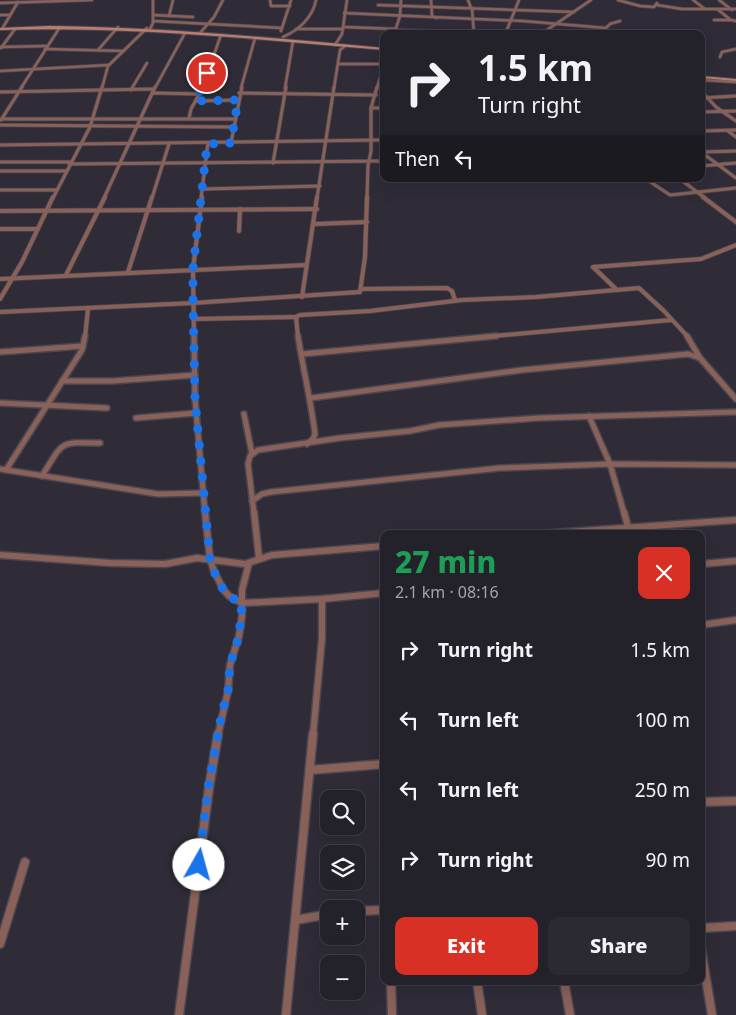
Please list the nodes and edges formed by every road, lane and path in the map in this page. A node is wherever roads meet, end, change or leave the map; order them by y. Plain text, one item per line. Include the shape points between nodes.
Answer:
1 (92, 0) edge
2 (153, 0) edge
3 (173, 0) edge
4 (223, 0) edge
5 (270, 0) edge
6 (291, 0) edge
7 (316, 0) edge
8 (347, 0) edge
9 (401, 0) edge
10 (431, 0) edge
11 (468, 0) edge
12 (519, 0) edge
13 (591, 0) edge
14 (618, 0) edge
15 (693, 0) edge
16 (719, 0) edge
17 (35, 1) edge
18 (18, 2) junction
19 (655, 2) edge
20 (0, 3) edge
21 (378, 5) dead end
22 (401, 5) junction
23 (290, 6) junction
24 (431, 6) junction
25 (472, 8) junction
26 (515, 8) junction
27 (705, 9) junction
28 (717, 9) junction
29 (732, 9) junction
30 (736, 11) edge
31 (574, 12) junction
32 (344, 14) junction
33 (0, 15) edge
34 (10, 15) junction
35 (153, 15) junction
36 (169, 16) junction
37 (400, 16) junction
38 (193, 17) dead end
39 (436, 18) junction
40 (441, 19) junction
41 (472, 19) junction
42 (511, 20) junction
43 (714, 20) dead end
44 (731, 20) junction
45 (736, 20) edge
46 (153, 21) junction
47 (620, 21) dead end
48 (209, 23) junction
49 (556, 24) junction
50 (60, 27) junction
51 (118, 27) junction
52 (282, 28) junction
53 (343, 28) junction
54 (1, 29) edge
55 (15, 29) junction
56 (148, 29) junction
57 (296, 29) junction
58 (396, 29) junction
59 (410, 30) edge
60 (438, 30) edge
61 (474, 30) edge
62 (507, 30) edge
63 (547, 30) edge
64 (185, 33) junction
65 (200, 33) junction
66 (221, 35) junction
67 (255, 38) junction
68 (283, 38) junction
69 (293, 41) junction
70 (335, 45) junction
71 (344, 46) junction
72 (1, 48) edge
73 (46, 48) junction
74 (736, 48) edge
75 (380, 49) edge
76 (98, 50) junction
77 (124, 51) junction
78 (720, 56) dead end
79 (147, 63) dead end
80 (339, 64) junction
81 (109, 65) junction
82 (380, 65) edge
83 (32, 70) junction
84 (0, 71) edge
85 (705, 78) edge
86 (736, 81) edge
87 (380, 84) edge
88 (101, 90) junction
89 (131, 90) junction
90 (18, 91) junction
91 (153, 91) junction
92 (0, 92) edge
93 (240, 93) junction
94 (200, 94) junction
95 (283, 94) junction
96 (334, 94) junction
97 (376, 95) junction
98 (736, 96) edge
99 (706, 98) joint
100 (238, 100) junction
101 (196, 101) junction
102 (371, 108) junction
103 (380, 108) edge
104 (736, 111) edge
105 (705, 112) edge
106 (722, 112) junction
107 (93, 118) junction
108 (141, 118) junction
109 (189, 118) junction
110 (235, 119) junction
111 (1, 120) edge
112 (736, 121) edge
113 (0, 125) edge
114 (90, 127) junction
115 (137, 127) junction
116 (234, 127) junction
117 (736, 130) edge
118 (705, 131) edge
119 (728, 131) junction
120 (736, 137) edge
121 (373, 140) junction
122 (380, 140) edge
123 (327, 141) junction
124 (276, 142) junction
125 (231, 143) junction
126 (129, 144) junction
127 (169, 144) junction
128 (208, 144) junction
129 (0, 145) edge
130 (80, 145) junction
131 (736, 151) edge
132 (705, 152) edge
133 (705, 155) edge
134 (370, 161) junction
135 (380, 161) edge
136 (0, 162) edge
137 (323, 162) junction
138 (70, 163) junction
139 (273, 163) junction
140 (736, 163) edge
141 (119, 164) junction
142 (163, 164) junction
143 (204, 164) junction
144 (718, 164) junction
145 (705, 166) edge
146 (66, 170) junction
147 (0, 171) edge
148 (736, 178) edge
149 (650, 182) edge
150 (684, 182) edge
151 (320, 186) junction
152 (736, 188) edge
153 (203, 189) junction
154 (0, 190) edge
155 (56, 190) junction
156 (698, 192) junction
157 (200, 209) junction
158 (240, 209) junction
159 (317, 209) junction
160 (46, 210) junction
161 (99, 210) junction
162 (148, 210) junction
163 (0, 211) edge
164 (367, 222) junction
165 (736, 222) edge
166 (314, 224) junction
167 (0, 229) edge
168 (37, 229) junction
169 (239, 231) dead end
170 (736, 245) edge
171 (306, 265) junction
172 (193, 269) junction
173 (128, 272) junction
174 (66, 275) junction
175 (0, 278) edge
176 (13, 278) junction
177 (362, 288) junction
178 (617, 290) junction
179 (302, 296) junction
180 (0, 299) edge
181 (455, 300) junction
182 (193, 303) junction
183 (88, 309) junction
184 (0, 312) edge
185 (296, 317) junction
186 (193, 319) junction
187 (671, 320) junction
188 (83, 346) junction
189 (0, 352) edge
190 (302, 354) junction
191 (700, 358) junction
192 (194, 375) junction
193 (62, 381) junction
194 (311, 398) junction
195 (736, 400) edge
196 (0, 403) edge
197 (47, 405) junction
198 (107, 408) dead end
199 (736, 412) edge
200 (196, 413) junction
201 (244, 414) dead end
202 (589, 416) junction
203 (136, 418) dead end
204 (100, 443) dead end
205 (307, 444) junction
206 (252, 454) junction
207 (610, 464) junction
208 (736, 465) edge
209 (3, 470) edge
210 (42, 476) junction
211 (203, 493) junction
212 (252, 501) junction
213 (736, 520) edge
214 (628, 527) junction
215 (590, 530) edge
216 (380, 546) edge
217 (0, 555) edge
218 (259, 558) junction
219 (210, 559) junction
220 (736, 561) edge
221 (249, 563) junction
222 (705, 564) edge
223 (380, 593) edge
224 (322, 599) junction
225 (242, 603) junction
226 (736, 620) edge
227 (705, 624) edge
228 (380, 764) edge
229 (310, 770) junction
230 (736, 801) edge
231 (705, 802) edge
232 (25, 862) dead end
233 (380, 910) edge
234 (365, 911) edge
235 (320, 916) edge
236 (296, 920) junction
237 (736, 926) edge
238 (705, 928) edge
239 (0, 944) edge
240 (705, 973) edge
241 (390, 985) edge
242 (478, 985) edge
243 (565, 985) edge
244 (180, 1015) edge
245 (286, 1015) edge
246 (392, 1015) edge
247 (482, 1015) edge
248 (570, 1015) edge
249 (712, 1015) edge

1 - 17 street
2 - 35 street
3 - 36 street
4 - 48 street
5 - 23 street via 271,6
6 - 23 street
7 - 57 street via 315,9
8 - 32 street
9 - 22 street
10 - 24 street
11 - 25 street
12 - 26 street
13 - 31 street
14 - 19 street via 643,7
15 - 27 street
16 - 29 street
17 - 18 street
18 - 20 street
18 - 34 street
19 - 27 street via 682,9
21 - 22 street
22 - 24 street
22 - 37 street
23 - 52 street
24 - 25 street
24 - 39 street via 432,16
25 - 26 street
25 - 41 street
26 - 31 street
26 - 42 street
27 - 28 street
28 - 29 street
28 - 44 street
29 - 30 street
31 - 49 street
32 - 37 street
32 - 53 street
33 - 34 street
34 - 54 street
35 - 36 street
35 - 46 street
36 - 38 street
37 - 39 street
37 - 58 street
39 - 40 street
40 - 41 street
40 - 60 street
41 - 42 street
41 - 61 street
42 - 49 street
42 - 62 street
43 - 44 street
44 - 45 street
46 - 48 street
46 - 56 street
47 - 49 street via 610,24 609,28
48 - 52 street
48 - 65 street
49 - 63 street
50 - 51 street
50 - 55 street
50 - 73 street
51 - 56 street
51 - 76 street
52 - 68 street
53 - 57 street
53 - 58 street
53 - 70 street
54 - 55 street
55 - 72 street
56 - 64 street
56 - 65 street
56 - 77 street
57 - 68 street
58 - 59 street
64 - 66 street
64 - 91 street
65 - 66 street
66 - 67 street
66 - 94 street
67 - 68 street
67 - 93 street
68 - 69 street
69 - 70 street
69 - 95 street
70 - 71 street
71 - 75 street
71 - 80 street via 340,49
72 - 73 street
73 - 76 street
73 - 83 street
74 - 78 street via 722,52
76 - 77 street
77 - 81 street
79 - 89 street
80 - 82 street
80 - 96 street
81 - 83 street
81 - 88 street
83 - 84 street
83 - 90 street
85 - 86 street
87 - 97 street
88 - 89 street
88 - 90 street
88 - 107 street
89 - 91 street
90 - 92 street
90 - 111 street
91 - 94 street
91 - 108 street
93 - 95 street
93 - 100 street
94 - 101 street
95 - 96 street
95 - 124 street
96 - 97 street
96 - 123 street
97 - 102 street
98 - 99 street
99 - 106 street
100 - 101 street
100 - 110 street
101 - 109 street
102 - 103 street
102 - 121 street
104 - 106 street
105 - 106 street
106 - 112 street
107 - 108 street
107 - 111 street
107 - 114 street
108 - 109 street
108 - 115 street
109 - 110 street
110 - 116 street
113 - 114 street
114 - 115 street
114 - 130 street
115 - 116 street
115 - 126 street
116 - 125 street
117 - 119 street
118 - 119 street
119 - 120 street
121 - 122 street
121 - 123 street
121 - 134 street
123 - 124 street
123 - 137 street
124 - 125 street
124 - 139 street
125 - 128 street
126 - 127 street
126 - 130 street
126 - 141 street
127 - 128 street
127 - 142 street
128 - 143 street
129 - 130 street
130 - 138 street
131 - 132 street
133 - 144 street
134 - 135 street
134 - 137 street
134 - 164 street
136 - 138 street
137 - 139 street
137 - 151 street
138 - 141 street
138 - 146 street
139 - 143 street
140 - 144 street
141 - 142 street
141 - 161 street
142 - 143 street
142 - 162 street
143 - 153 street
144 - 145 street
144 - 148 street
146 - 147 street
146 - 155 street
149 - 156 street via 668,195
150 - 156 street
151 - 153 street
151 - 159 street
152 - 156 street
153 - 157 street
154 - 155 street
155 - 160 street
156 - 165 street
157 - 158 street
157 - 162 street
157 - 172 street
158 - 159 street
158 - 169 street
159 - 166 street
160 - 161 street
160 - 163 street
160 - 168 street
161 - 162 street
161 - 174 street
162 - 173 street
164 - 166 street
164 - 177 street
166 - 171 street
167 - 168 street
168 - 176 street
170 - 178 street via 701,259 593,267
171 - 172 street
171 - 179 street
172 - 173 street
172 - 182 street
173 - 174 street
174 - 176 street
175 - 176 street
176 - 180 street
177 - 179 street via 356,294
177 - 181 street via 447,288
178 - 181 street
178 - 187 street via 639,288
179 - 182 street
181 - 185 street via 378,311
182 - 183 street
182 - 186 street
183 - 184 street
183 - 188 street
185 - 186 street
185 - 190 street
186 - 192 street
187 - 190 street
187 - 191 street via 696,348
188 - 189 street
188 - 193 street
190 - 194 street
191 - 194 street via 688,354 529,369
191 - 195 street
192 - 193 street
192 - 200 street
193 - 197 street
194 - 205 street via 314,434
196 - 197 street
197 - 198 street
197 - 209 street
199 - 202 street
200 - 203 street
200 - 211 street
201 - 206 street
202 - 205 street via 439,425
202 - 207 street
204 - 210 street via 70,442 62,445
205 - 206 street via 262,449
206 - 212 street via 248,464
207 - 208 street
207 - 212 street via 483,469 270,492
207 - 214 street
209 - 210 street
210 - 211 street via 158,494
211 - 219 street
212 - 218 street
213 - 214 street
214 - 215 street
216 - 218 street
217 - 219 street via 110,563 165,564
218 - 221 street
219 - 221 street
219 - 225 street via 223,589 233,600
220 - 222 street
221 - 225 street
223 - 224 street
224 - 225 street
224 - 229 street via 322,638
225 - 244 street via 239,636 230,665 228,691 208,788
226 - 227 street
228 - 229 street
229 - 236 street
230 - 231 street
232 - 239 street
233 - 234 street
235 - 236 street
236 - 245 street
237 - 238 street
240 - 249 street
241 - 246 street
242 - 247 street
243 - 248 street

